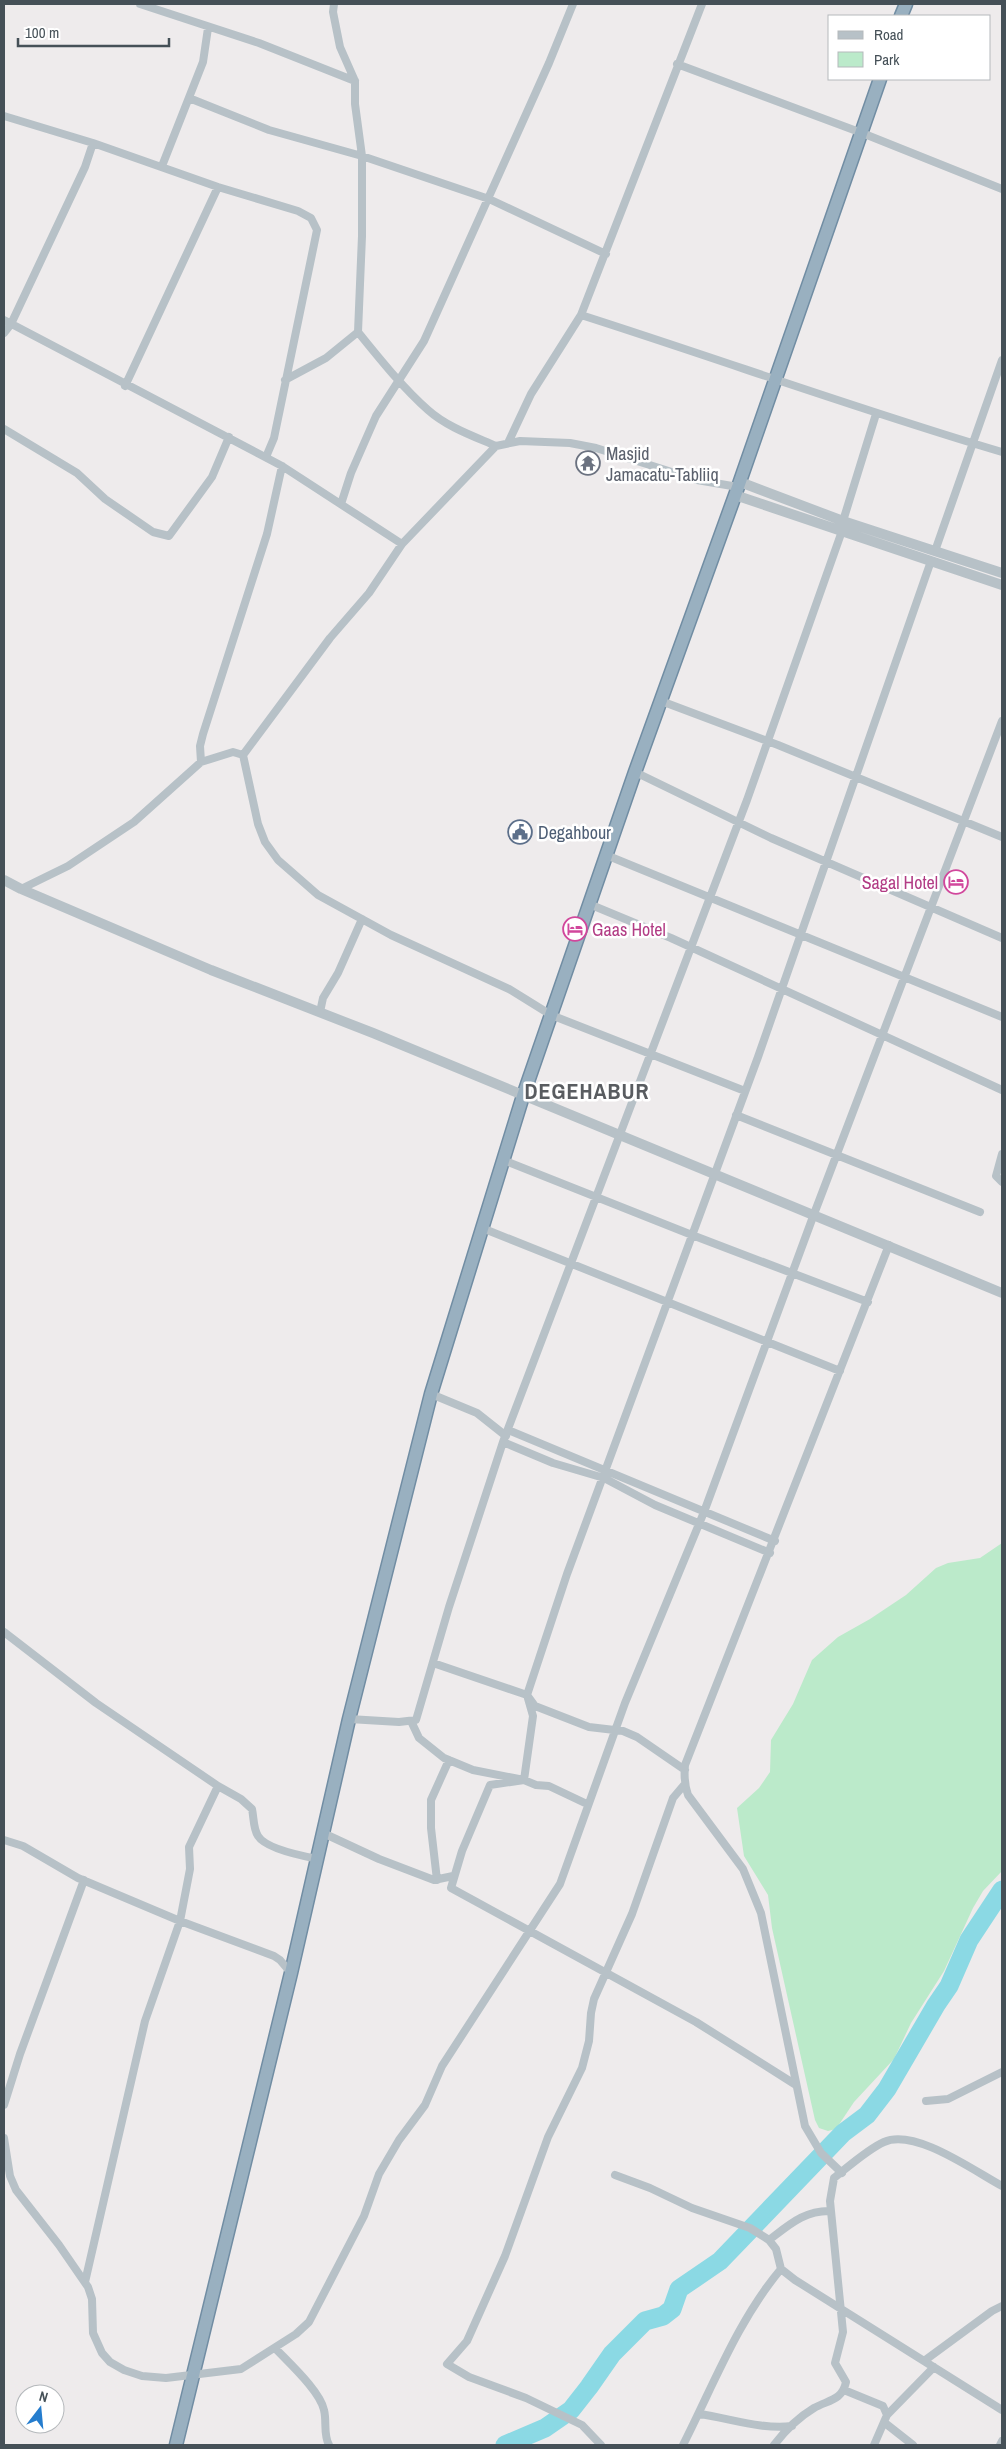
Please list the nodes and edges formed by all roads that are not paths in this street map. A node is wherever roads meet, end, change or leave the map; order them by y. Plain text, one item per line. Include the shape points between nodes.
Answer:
1 (140, 4) edge
2 (334, 4) edge
3 (573, 4) edge
4 (702, 4) edge
5 (208, 28) junction
6 (677, 64) junction
7 (880, 80) edge
8 (354, 81) junction
9 (189, 98) junction
10 (4, 116) edge
11 (862, 133) junction
12 (93, 143) junction
13 (362, 156) junction
14 (162, 166) junction
15 (218, 187) junction
16 (1002, 189) edge
17 (489, 199) junction
18 (606, 254) junction
19 (581, 315) junction
20 (7, 322) edge
21 (358, 332) junction
22 (4, 334) edge
23 (1002, 360) edge
24 (285, 380) junction
25 (774, 380) junction
26 (400, 381) junction
27 (125, 386) junction
28 (876, 414) junction
29 (4, 429) edge
30 (229, 438) junction
31 (508, 443) junction
32 (975, 444) junction
33 (496, 446) junction
34 (1002, 452) edge
35 (266, 457) junction
36 (282, 466) junction
37 (738, 488) junction
38 (341, 504) junction
39 (843, 526) junction
40 (402, 544) junction
41 (933, 556) junction
42 (1002, 573) edge
43 (1002, 584) edge
44 (661, 702) junction
45 (1002, 721) edge
46 (768, 741) junction
47 (243, 754) junction
48 (201, 762) junction
49 (635, 772) junction
50 (856, 777) junction
51 (964, 820) junction
52 (738, 823) junction
53 (1002, 837) edge
54 (606, 855) junction
55 (826, 862) junction
56 (4, 880) edge
57 (21, 889) junction
58 (710, 898) junction
59 (589, 904) junction
60 (931, 907) junction
61 (362, 919) junction
62 (800, 934) junction
63 (1002, 938) edge
64 (691, 947) junction
65 (905, 977) junction
66 (782, 988) junction
67 (320, 1012) junction
68 (551, 1015) junction
69 (1002, 1017) edge
70 (882, 1035) junction
71 (650, 1054) junction
72 (1002, 1090) edge
73 (745, 1091) junction
74 (523, 1096) junction
75 (736, 1115) junction
76 (620, 1135) junction
77 (1002, 1154) edge
78 (837, 1155) junction
79 (503, 1160) junction
80 (714, 1174) junction
81 (1002, 1182) edge
82 (596, 1197) junction
83 (980, 1212) dead end
84 (814, 1214) junction
85 (482, 1228) junction
86 (692, 1236) junction
87 (889, 1245) junction
88 (571, 1263) junction
89 (792, 1274) junction
90 (1002, 1293) edge
91 (668, 1302) junction
92 (868, 1302) junction
93 (767, 1342) junction
94 (840, 1371) junction
95 (431, 1394) junction
96 (506, 1436) junction
97 (558, 1450) junction
98 (553, 1463) junction
99 (605, 1475) junction
100 (660, 1493) junction
101 (655, 1505) junction
102 (704, 1512) junction
103 (699, 1524) junction
104 (775, 1541) junction
105 (770, 1553) junction
106 (4, 1632) edge
107 (433, 1663) junction
108 (527, 1695) junction
109 (349, 1719) junction
110 (411, 1721) junction
111 (615, 1730) junction
112 (449, 1760) junction
113 (685, 1770) junction
114 (524, 1780) junction
115 (684, 1785) junction
116 (218, 1786) junction
117 (587, 1804) junction
118 (323, 1833) junction
119 (4, 1840) edge
120 (318, 1859) junction
121 (453, 1876) junction
122 (84, 1880) junction
123 (437, 1880) junction
124 (180, 1920) junction
125 (529, 1930) junction
126 (606, 1972) junction
127 (291, 1973) junction
128 (1002, 2072) edge
129 (796, 2085) junction
130 (926, 2101) dead end
131 (4, 2105) edge
132 (4, 2138) edge
133 (842, 2173) junction
134 (615, 2175) dead end
135 (1002, 2186) edge
136 (831, 2211) junction
137 (769, 2240) junction
138 (781, 2269) junction
139 (85, 2282) junction
140 (1002, 2306) edge
141 (842, 2309) junction
142 (275, 2348) junction
143 (924, 2361) junction
144 (934, 2367) junction
145 (193, 2375) junction
146 (844, 2390) junction
147 (1002, 2410) edge
148 (699, 2414) junction
149 (886, 2419) junction
150 (792, 2426) junction
151 (1002, 2441) edge
152 (176, 2445) edge
153 (329, 2445) edge
154 (600, 2445) edge
155 (683, 2445) edge
156 (774, 2445) edge
157 (874, 2445) edge
158 (913, 2445) edge
159 (1000, 2445) edge

1 - 5 street
2 - 8 street via 340,47
3 - 17 street
4 - 6 street
5 - 8 street via 259,43
5 - 9 street via 203,62
6 - 11 street
6 - 18 street
7 - 11 highway
8 - 13 street
9 - 13 street via 269,130
9 - 14 street
10 - 12 street
11 - 16 street
11 - 25 highway
12 - 14 street
12 - 20 street via 85,167
13 - 17 street
13 - 21 street
14 - 15 street
15 - 24 street via 298,211 311,218 317,230
15 - 27 street
17 - 18 street
17 - 26 street via 424,341
18 - 19 street
19 - 25 street
19 - 31 street via 531,394
20 - 22 street
20 - 27 street
21 - 24 street via 326,358
21 - 26 street
23 - 32 street
24 - 35 street via 274,438
25 - 28 street
25 - 37 highway
26 - 33 street via 429,411 457,429
26 - 38 street via 376,416
27 - 30 street
28 - 32 street
28 - 39 street
29 - 30 street via 77,473 105,499 153,532 169,536 212,477
30 - 35 street
31 - 33 street
31 - 37 street via 543,441 596,448 697,480
32 - 34 street
32 - 41 street
33 - 40 street
35 - 36 street
36 - 38 street
36 - 48 street via 267,534 203,734
37 - 39 street
37 - 44 highway
38 - 40 street
39 - 41 street
39 - 46 street
40 - 47 street via 369,593 330,638
41 - 42 street
41 - 43 street
41 - 50 street
44 - 46 street
44 - 49 highway
45 - 51 street
46 - 50 street
46 - 52 street
47 - 48 street via 233,752
47 - 61 street via 265,842 297,879 318,895
48 - 57 street via 134,822 68,866
49 - 52 street
49 - 54 highway
50 - 51 street
50 - 55 street
51 - 53 street
51 - 60 street
52 - 55 street
52 - 58 street
54 - 58 street
54 - 59 highway
55 - 60 street
55 - 62 street
56 - 57 street
57 - 67 street via 211,970
58 - 62 street
58 - 64 street
59 - 64 street
59 - 68 highway
60 - 63 street
60 - 65 street
61 - 67 street
61 - 68 street via 509,989
62 - 65 street
62 - 66 street
64 - 66 street
64 - 71 street
65 - 69 street
65 - 70 street
66 - 70 street
66 - 73 street
67 - 74 street
68 - 71 street
68 - 74 highway
70 - 72 street
70 - 78 street
71 - 73 street
71 - 76 street
73 - 75 street
74 - 76 street
74 - 79 highway
75 - 78 street
75 - 80 street
76 - 80 street
76 - 82 street
77 - 81 street via 996,1176
78 - 83 street
78 - 84 street
79 - 82 street
79 - 85 highway
80 - 84 street
80 - 86 street
82 - 86 street
82 - 88 street
84 - 87 street
84 - 89 street
85 - 88 street
85 - 95 highway
86 - 89 street
86 - 91 street
87 - 90 street
87 - 92 street
88 - 91 street
88 - 96 street
89 - 92 street
89 - 93 street
91 - 93 street
91 - 99 street
92 - 94 street
93 - 94 street
93 - 102 street
94 - 104 street
95 - 96 street via 477,1413
95 - 109 highway
96 - 97 street
96 - 98 street
96 - 107 street via 448,1607
97 - 98 street
97 - 99 street
98 - 99 street
99 - 100 street
99 - 101 street
99 - 108 street via 567,1574
100 - 101 street
100 - 102 street
101 - 103 street
102 - 103 street
102 - 104 street
103 - 105 street
103 - 111 street
104 - 105 street
105 - 113 street
106 - 116 street via 96,1703
107 - 108 street
107 - 110 street via 416,1720
108 - 111 street via 535,1706 589,1727
108 - 114 street via 533,1716
109 - 110 street
109 - 118 highway
110 - 112 street via 419,1738
111 - 113 street via 637,1737
111 - 117 street
112 - 114 street via 473,1770
112 - 123 street via 431,1800
113 - 115 street
114 - 117 street via 558,1790
114 - 121 street via 490,1784
115 - 126 street via 673,1798 632,1914
115 - 129 street via 743,1869 761,1913
116 - 120 street via 252,1809 259,1838 268,1845
116 - 124 street via 189,1847 190,1869
117 - 125 street via 560,1884
118 - 120 highway
118 - 123 street via 379,1859
119 - 122 street via 23,1846
120 - 127 highway
121 - 123 street
121 - 125 street via 451,1888
122 - 124 street
122 - 131 street
124 - 127 street via 274,1956
124 - 139 street via 145,2021
125 - 126 street
125 - 142 street via 442,2067 425,2105 379,2174 364,2216 310,2322
126 - 129 street via 696,2022
126 - 154 street via 591,2012 590,2041 582,2068 548,2137 505,2256 467,2341 447,2364 469,2377 526,2398 582,2425
127 - 145 highway
128 - 130 street via 948,2099
129 - 133 street via 809,2134 821,2153
132 - 139 street via 10,2176 16,2190
133 - 135 street via 884,2142 904,2138 925,2144
133 - 136 street via 834,2178
134 - 137 street via 692,2208 750,2228
136 - 137 street via 818,2211 794,2220
136 - 141 street
137 - 138 street via 776,2249
138 - 141 street
138 - 148 street via 762,2292 739,2331
139 - 145 street via 92,2299 93,2333 110,2362 142,2376
140 - 143 street
141 - 143 street
141 - 146 street via 843,2332 835,2363 846,2382
142 - 145 street via 241,2369
142 - 153 street via 316,2393 324,2409 325,2438
143 - 144 street
144 - 147 street
144 - 149 street
145 - 152 highway
146 - 149 street via 883,2406
146 - 150 street
148 - 150 street via 776,2428
148 - 155 street
149 - 157 street
149 - 158 street
150 - 156 street
151 - 159 street

